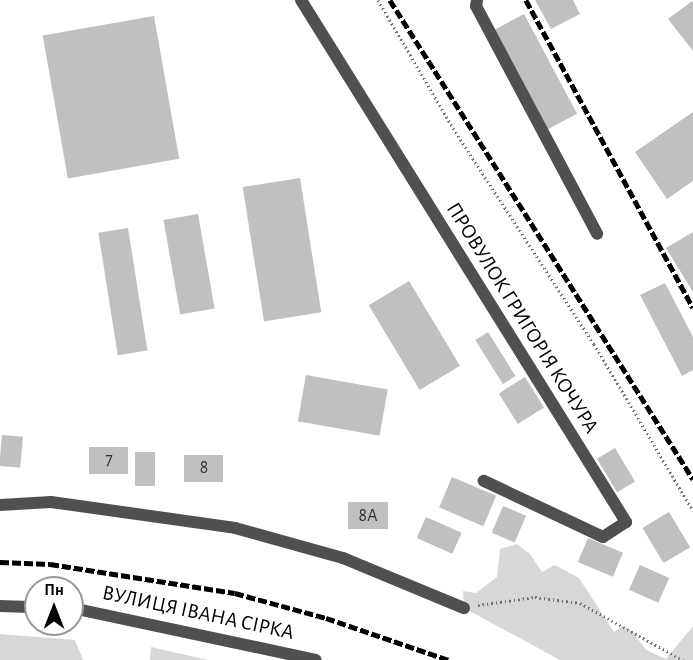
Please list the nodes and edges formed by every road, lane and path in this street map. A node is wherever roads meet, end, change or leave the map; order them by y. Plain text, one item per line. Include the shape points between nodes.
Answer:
1 (301, 0) edge
2 (378, 0) edge
3 (477, 0) edge
4 (597, 234) dead end
5 (484, 481) dead end
6 (0, 505) edge
7 (693, 511) edge
8 (0, 606) edge
9 (24, 607) edge
10 (464, 608) joint
11 (84, 610) edge
12 (316, 660) edge
13 (683, 660) edge

1 - 5 street, ПРОВУЛОК ГРИГОРІЯ КОЧУРА via 626,522 603,537
2 - 7 path via 453,128 594,344
3 - 4 street via 476,6
6 - 10 street via 51,502 234,528 343,558
8 - 9 street
10 - 13 path via 535,597 580,603
11 - 12 street, ВУЛИЦЯ ІВАНА СІРКА via 291,651

